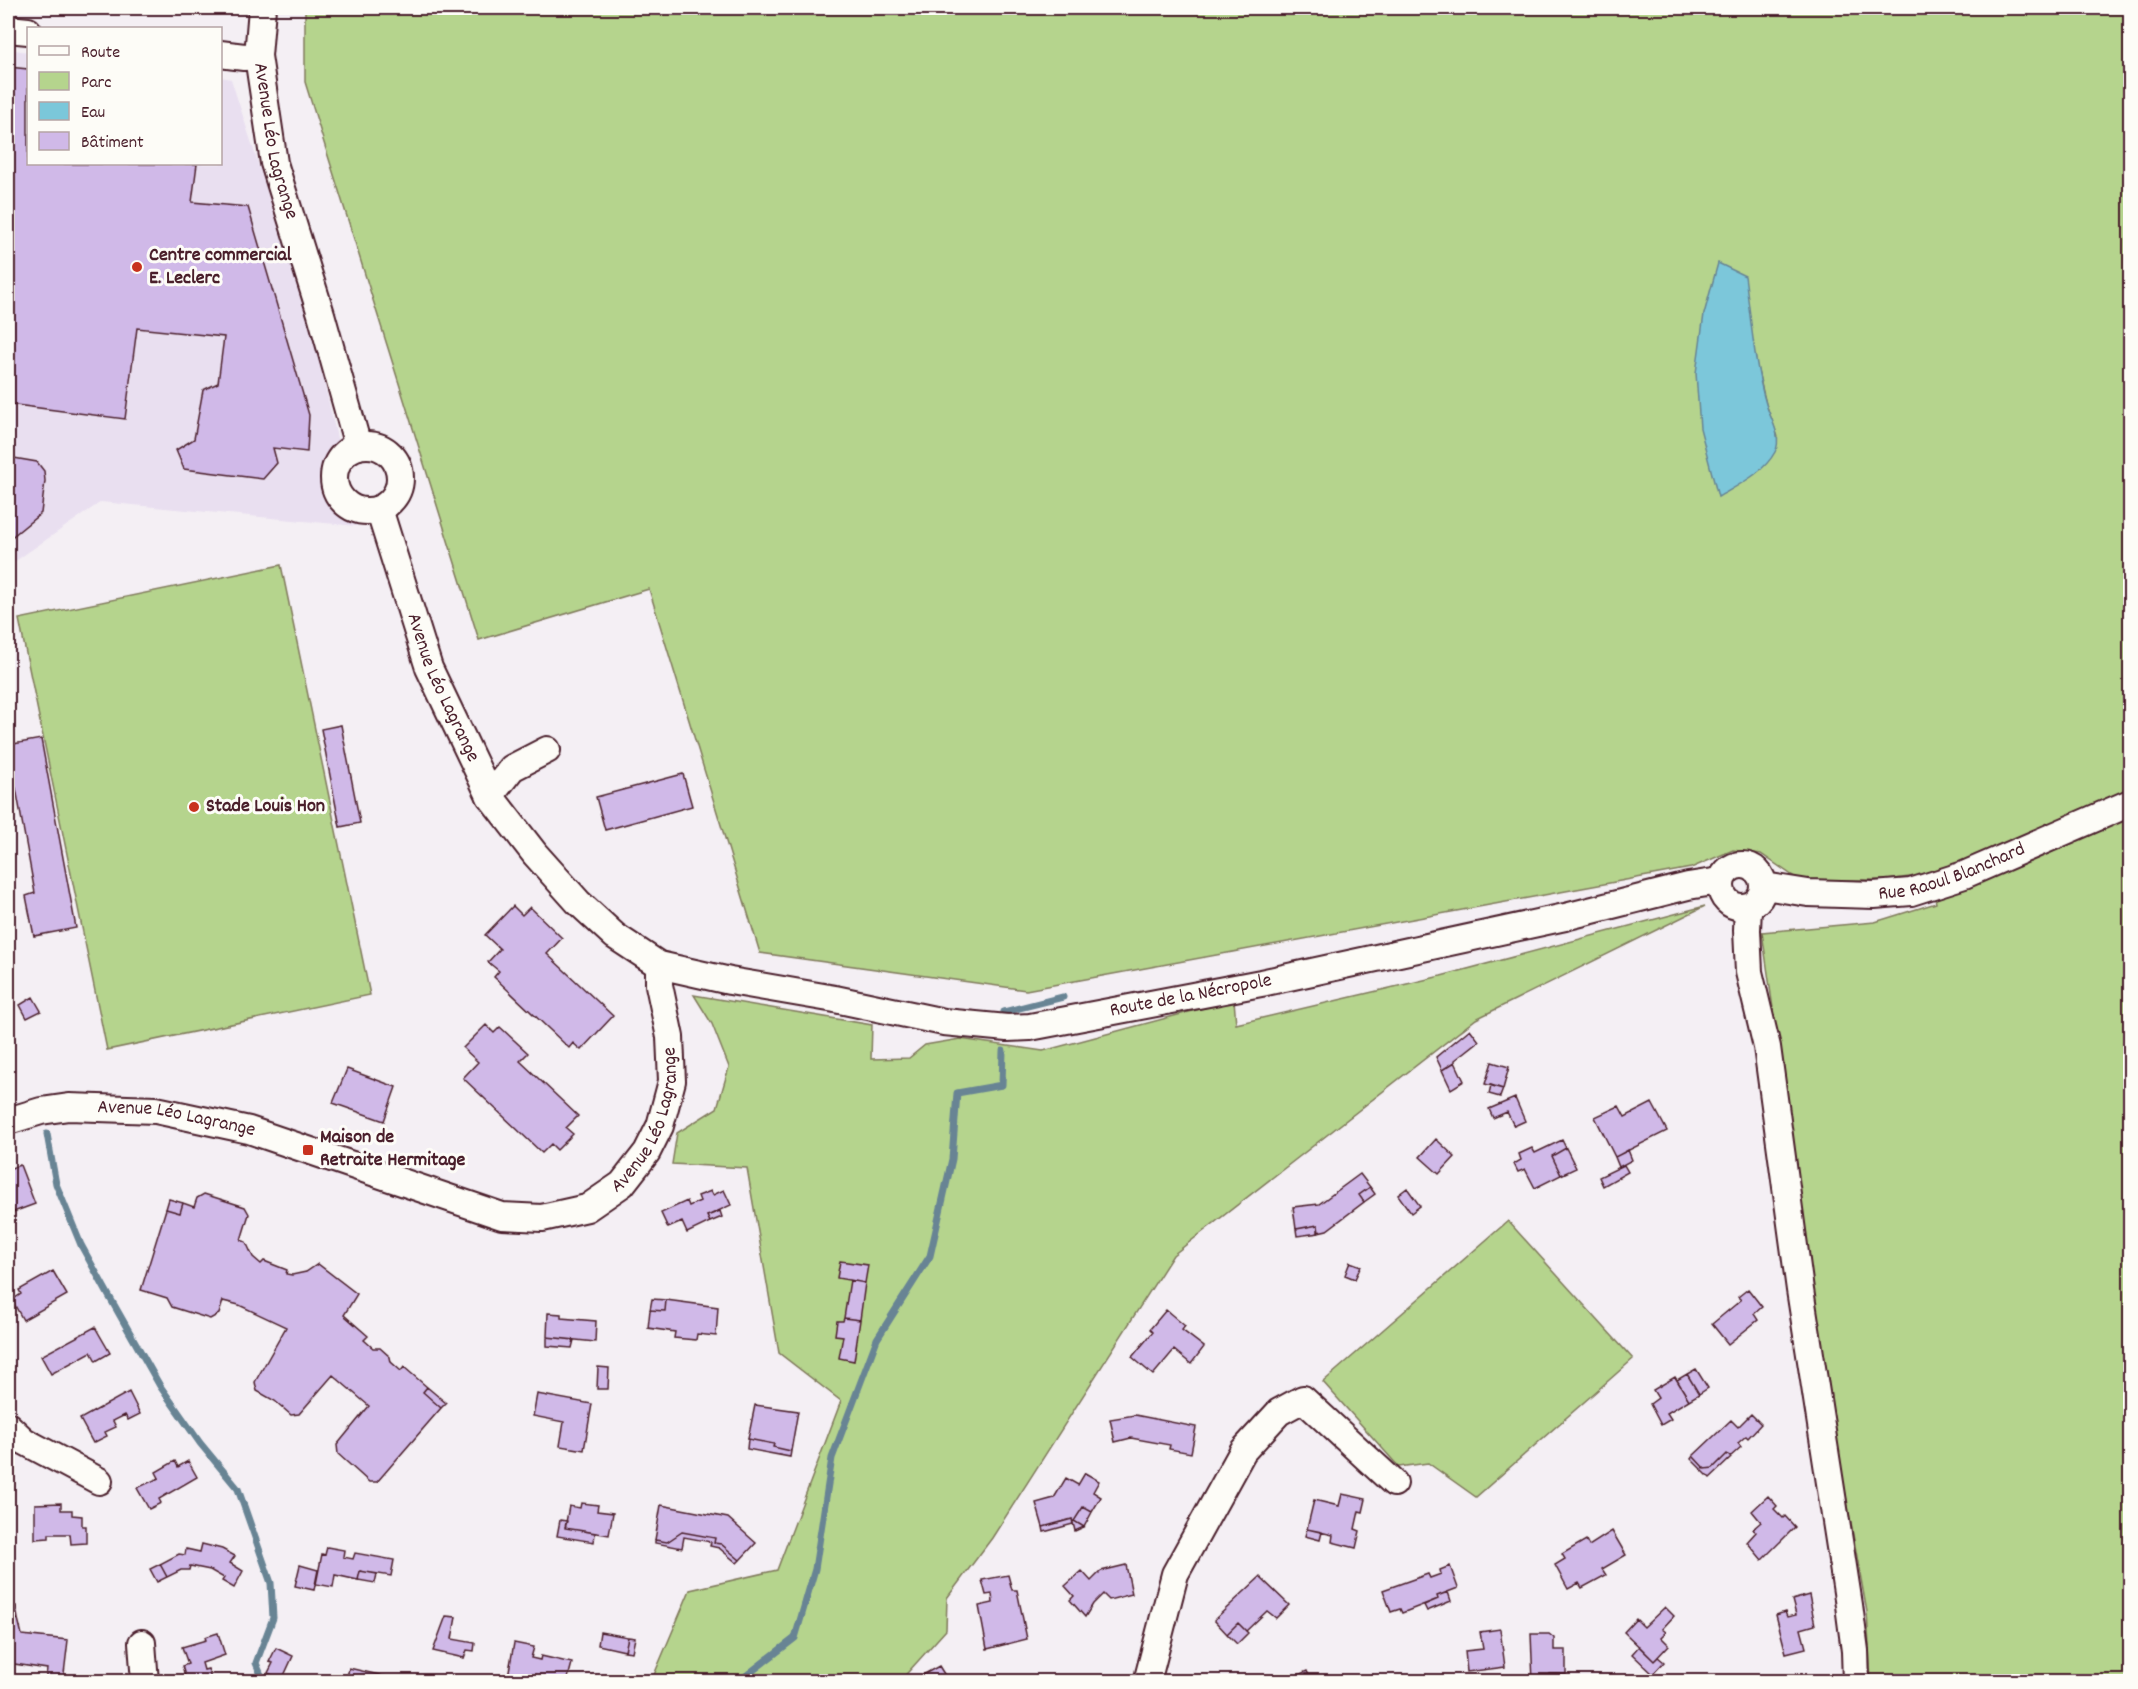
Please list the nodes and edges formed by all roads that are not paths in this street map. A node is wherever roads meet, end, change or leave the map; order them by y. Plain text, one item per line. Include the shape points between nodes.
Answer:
1 (262, 8) edge
2 (8, 29) edge
3 (27, 31) edge
4 (222, 54) edge
5 (258, 56) junction
6 (358, 446) junction
7 (379, 509) junction
8 (547, 750) dead end
9 (490, 796) junction
10 (2130, 803) edge
11 (1720, 881) junction
12 (1764, 886) junction
13 (1748, 907) junction
14 (659, 964) junction
15 (8, 1121) edge
16 (8, 1426) edge
17 (99, 1481) dead end
18 (1394, 1482) dead end
19 (142, 1643) dead end
20 (145, 1682) edge
21 (1147, 1682) edge
22 (1856, 1682) edge

1 - 5 street, Avenue Léo Lagrange
2 - 3 street
4 - 5 street
5 - 6 street, Avenue Léo Lagrange via 274,163
6 - 7 street via 380,447 396,462 400,473 395,495
6 - 7 street via 337,462 335,489 340,498 358,510
7 - 9 street, Avenue Léo Lagrange via 429,668
8 - 9 street via 512,768
9 - 14 street, Avenue Léo Lagrange via 578,902 615,936
10 - 12 street, Rue Raoul Blanchard via 1964,875 1911,892 1874,896
11 - 12 street via 1729,868 1744,864 1758,872
11 - 13 street via 1722,896 1727,901 1733,906
11 - 14 street, Route de la Nécropole via 1261,983 1030,1027 944,1022
12 - 13 street via 1759,899
13 - 22 street via 1749,972 1767,1047 1849,1605
14 - 15 street, Avenue Léo Lagrange via 672,1081 660,1126 648,1152 622,1184 576,1211 542,1218 502,1216 249,1130 156,1110 69,1107
16 - 17 street via 24,1441
18 - 21 street via 1302,1399 1279,1412 1243,1451 1175,1574
19 - 20 street

